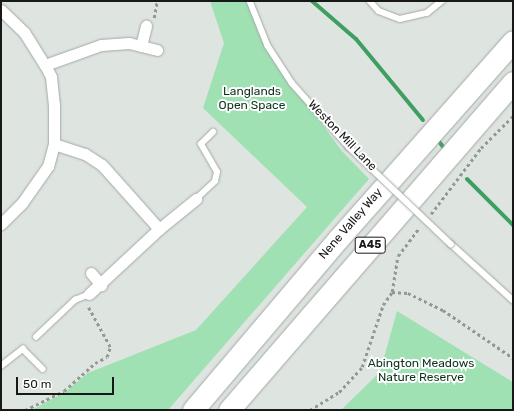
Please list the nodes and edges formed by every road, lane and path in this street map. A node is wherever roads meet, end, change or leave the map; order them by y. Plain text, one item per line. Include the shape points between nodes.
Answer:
1 (250, 1) edge
2 (370, 1) edge
3 (442, 1) edge
4 (1, 10) edge
5 (146, 26) dead end
6 (513, 41) edge
7 (141, 46) junction
8 (157, 50) dead end
9 (45, 65) junction
10 (513, 82) edge
11 (513, 116) edge
12 (213, 132) dead end
13 (54, 144) junction
14 (196, 199) joint
15 (1, 224) edge
16 (159, 229) junction
17 (91, 273) dead end
18 (101, 285) junction
19 (392, 292) junction
20 (89, 294) junction
21 (513, 300) edge
22 (36, 337) dead end
23 (513, 358) edge
24 (1, 366) edge
25 (43, 369) dead end
26 (25, 410) edge
27 (193, 410) edge
28 (229, 410) edge
29 (310, 410) edge

1 - 21 lane, Weston Mill Lane, bridge via 268,46 292,83 350,146
2 - 3 lane via 378,11 400,19 427,12
4 - 9 street via 24,32
5 - 7 street
6 - 27 highway, Nene Valley Way / A45 via 338,239
7 - 8 street
7 - 9 street via 101,45
9 - 13 street via 51,77
10 - 28 highway, A45
11 - 19 path via 481,148 398,256
12 - 14 lane via 201,144 217,172 215,181
13 - 15 street via 38,182
13 - 16 street via 85,154 102,165
14 - 16 street
16 - 18 street
17 - 18 street
18 - 20 street
19 - 23 path via 408,293 443,310
19 - 29 path via 383,305 362,367 339,392
20 - 22 lane via 75,300
20 - 26 path via 87,304 110,347 107,357 95,363 64,391
24 - 25 lane via 23,349

